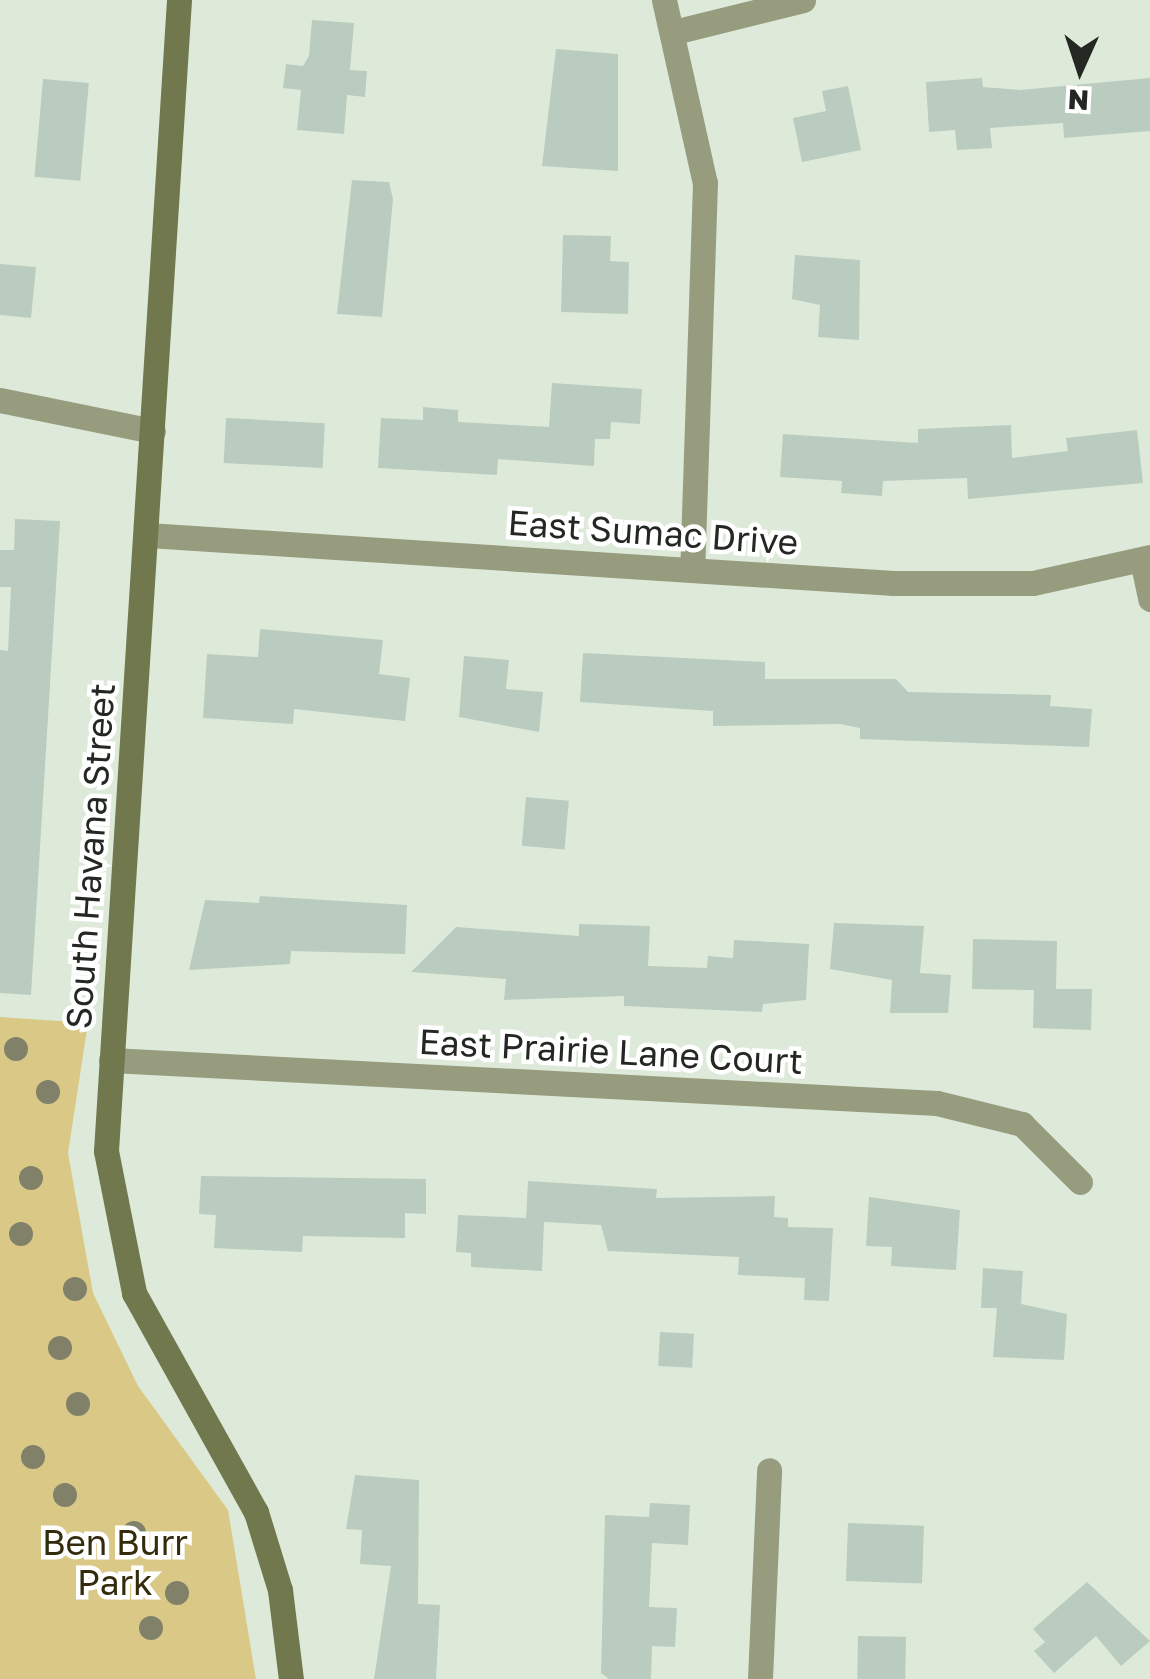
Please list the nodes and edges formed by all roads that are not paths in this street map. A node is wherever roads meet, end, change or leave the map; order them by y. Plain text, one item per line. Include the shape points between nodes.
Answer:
1 (179, 0) edge
2 (664, 0) edge
3 (802, 0) edge
4 (674, 32) junction
5 (0, 400) edge
6 (153, 431) junction
7 (148, 534) junction
8 (1146, 558) edge
9 (692, 570) junction
10 (1150, 599) edge
11 (111, 1060) junction
12 (1080, 1182) dead end
13 (769, 1470) dead end
14 (291, 1679) edge
15 (760, 1679) edge

1 - 6 street, South Havana Street
2 - 4 street
3 - 4 street
4 - 9 street via 705,183
5 - 6 street
6 - 7 street, South Havana Street
7 - 9 street, East Sumac Drive
7 - 11 street, South Havana Street
8 - 9 street, East Sumac Drive via 1033,583
8 - 10 street
11 - 12 street, East Prairie Lane Court via 938,1103 1022,1124
11 - 14 street, South Havana Street via 109,1184 134,1293 256,1512 280,1590
13 - 15 street

